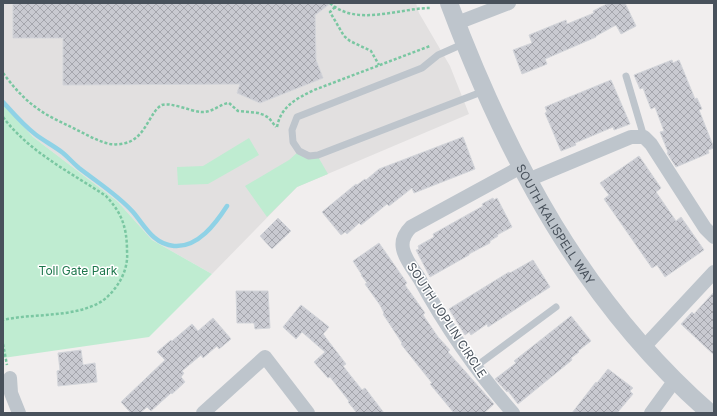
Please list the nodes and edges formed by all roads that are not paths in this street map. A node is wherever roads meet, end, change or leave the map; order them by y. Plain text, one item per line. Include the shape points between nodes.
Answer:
1 (449, 3) edge
2 (509, 3) edge
3 (457, 23) junction
4 (465, 43) junction
5 (626, 76) dead end
6 (485, 91) junction
7 (644, 136) junction
8 (525, 173) junction
9 (714, 237) edge
10 (714, 272) edge
11 (556, 307) dead end
12 (644, 347) junction
13 (475, 367) junction
14 (10, 378) road end
15 (675, 380) junction
16 (19, 413) edge
17 (204, 413) edge
18 (308, 413) edge
19 (512, 413) edge
20 (651, 413) edge
21 (710, 413) edge

1 - 3 street, SOUTH KALISPELL WAY
2 - 3 street
3 - 4 street, SOUTH KALISPELL WAY
4 - 6 street, SOUTH KALISPELL WAY
4 - 6 lane via 438,55 422,68 297,117 292,130 293,142 300,151 309,156 318,155
5 - 7 lane
6 - 8 street, SOUTH KALISPELL WAY via 510,147
7 - 8 street, SOUTH JOPLIN CIRCLE via 631,136
7 - 9 street via 705,228
8 - 12 street, SOUTH KALISPELL WAY via 557,231 582,269
8 - 13 street, SOUTH JOPLIN CIRCLE via 411,227 402,240 404,253 424,288
10 - 12 street
11 - 13 lane
12 - 15 street, SOUTH KALISPELL WAY
13 - 19 street, SOUTH JOPLIN CIRCLE
14 - 16 street via 11,392
15 - 20 street
15 - 21 street, SOUTH KALISPELL WAY
17 - 18 street via 265,357

